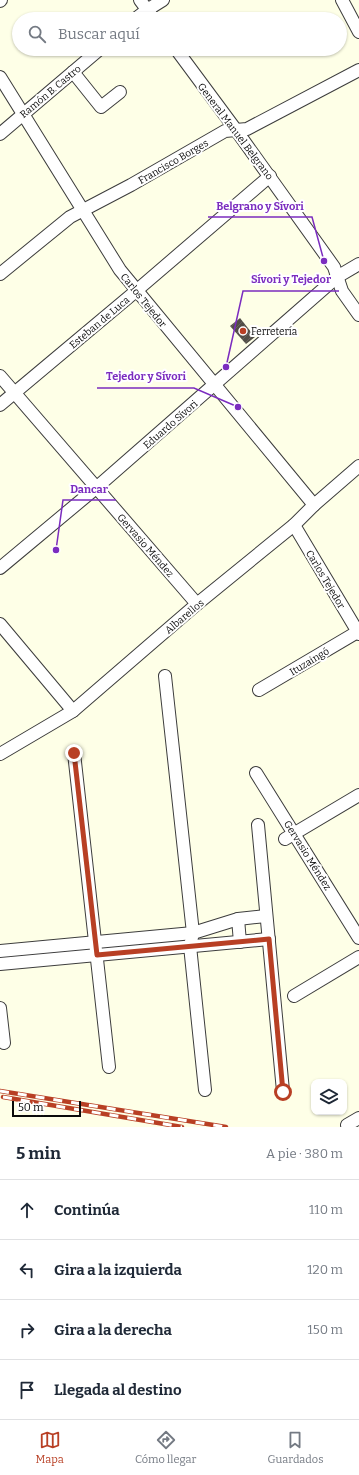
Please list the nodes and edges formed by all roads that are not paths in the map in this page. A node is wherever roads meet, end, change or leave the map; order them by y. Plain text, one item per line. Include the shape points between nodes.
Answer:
1 (163, 0) edge
2 (342, 0) edge
3 (147, 10) edge
4 (359, 32) edge
5 (92, 56) edge
6 (181, 56) edge
7 (359, 70) edge
8 (73, 72) junction
9 (0, 77) edge
10 (120, 92) dead end
11 (23, 114) junction
12 (236, 130) junction
13 (0, 134) edge
14 (270, 176) junction
15 (82, 211) junction
16 (359, 264) edge
17 (0, 274) edge
18 (337, 277) junction
19 (136, 291) junction
20 (359, 316) edge
21 (0, 376) edge
22 (214, 386) junction
23 (14, 393) junction
24 (0, 405) edge
25 (359, 466) edge
26 (96, 488) junction
27 (314, 505) junction
28 (294, 525) junction
29 (0, 568) edge
30 (197, 604) junction
31 (0, 624) edge
32 (359, 632) edge
33 (165, 676) dead end
34 (259, 690) dead end
35 (72, 711) junction
36 (74, 753) dead end
37 (0, 754) edge
38 (256, 773) dead end
39 (359, 795) edge
40 (258, 826) dead end
41 (290, 836) junction
42 (266, 916) junction
43 (238, 919) junction
44 (193, 933) junction
45 (359, 938) edge
46 (269, 939) junction
47 (94, 942) junction
48 (240, 942) junction
49 (190, 946) junction
50 (0, 951) edge
51 (97, 955) junction
52 (359, 957) edge
53 (0, 964) edge
54 (294, 996) dead end
55 (0, 1008) edge
56 (4, 1043) dead end
57 (109, 1067) dead end
58 (205, 1090) dead end
59 (283, 1092) dead end
60 (359, 1118) edge
61 (347, 1125) dead end

1 - 3 street
2 - 4 street
5 - 8 street, Ramón B. Castro
6 - 12 street, General Manuel Belgrano
7 - 12 street, Francisco Borges via 247,130
8 - 10 street via 101,107
8 - 11 street, Ramón B. Castro
9 - 11 street, Carlos Tejedor
11 - 13 street, Ramón B. Castro
11 - 15 street, Carlos Tejedor
12 - 14 street, General Manuel Belgrano
12 - 15 street, Francisco Borges via 224,131
14 - 18 street, General Manuel Belgrano via 334,267
14 - 19 street, Esteban de Luca
15 - 17 street, Francisco Borges via 70,217
15 - 19 street, Carlos Tejedor
16 - 18 street, Eduardo Sívori
18 - 20 street, General Manuel Belgrano via 342,291
18 - 22 street, Eduardo Sívori
19 - 22 street, Carlos Tejedor
19 - 23 street, Esteban de Luca
21 - 23 street, Gervasio Méndez
22 - 26 street, Eduardo Sívori
22 - 27 street, Carlos Tejedor
23 - 24 street, Esteban de Luca
23 - 26 street, Gervasio Méndez
25 - 27 street, Albarellos
26 - 29 street, Eduardo Sívori
26 - 30 street, Gervasio Méndez
27 - 28 street, Albarellos
28 - 30 street, Albarellos
28 - 32 street, Carlos Tejedor
30 - 35 street, Albarellos
31 - 35 street
32 - 34 street, Ituzaingó
33 - 44 street
35 - 37 street, Albarellos
36 - 47 street
38 - 41 street, Gervasio Méndez
39 - 41 street
40 - 42 street
41 - 45 street, Gervasio Méndez
42 - 43 street
42 - 46 street
43 - 44 street
43 - 48 street
44 - 47 street
44 - 49 street
46 - 48 street
46 - 59 street
47 - 50 street
47 - 51 street
48 - 49 street
49 - 51 street
49 - 58 street
51 - 53 street
51 - 57 street
52 - 54 street
55 - 56 street
60 - 61 street

